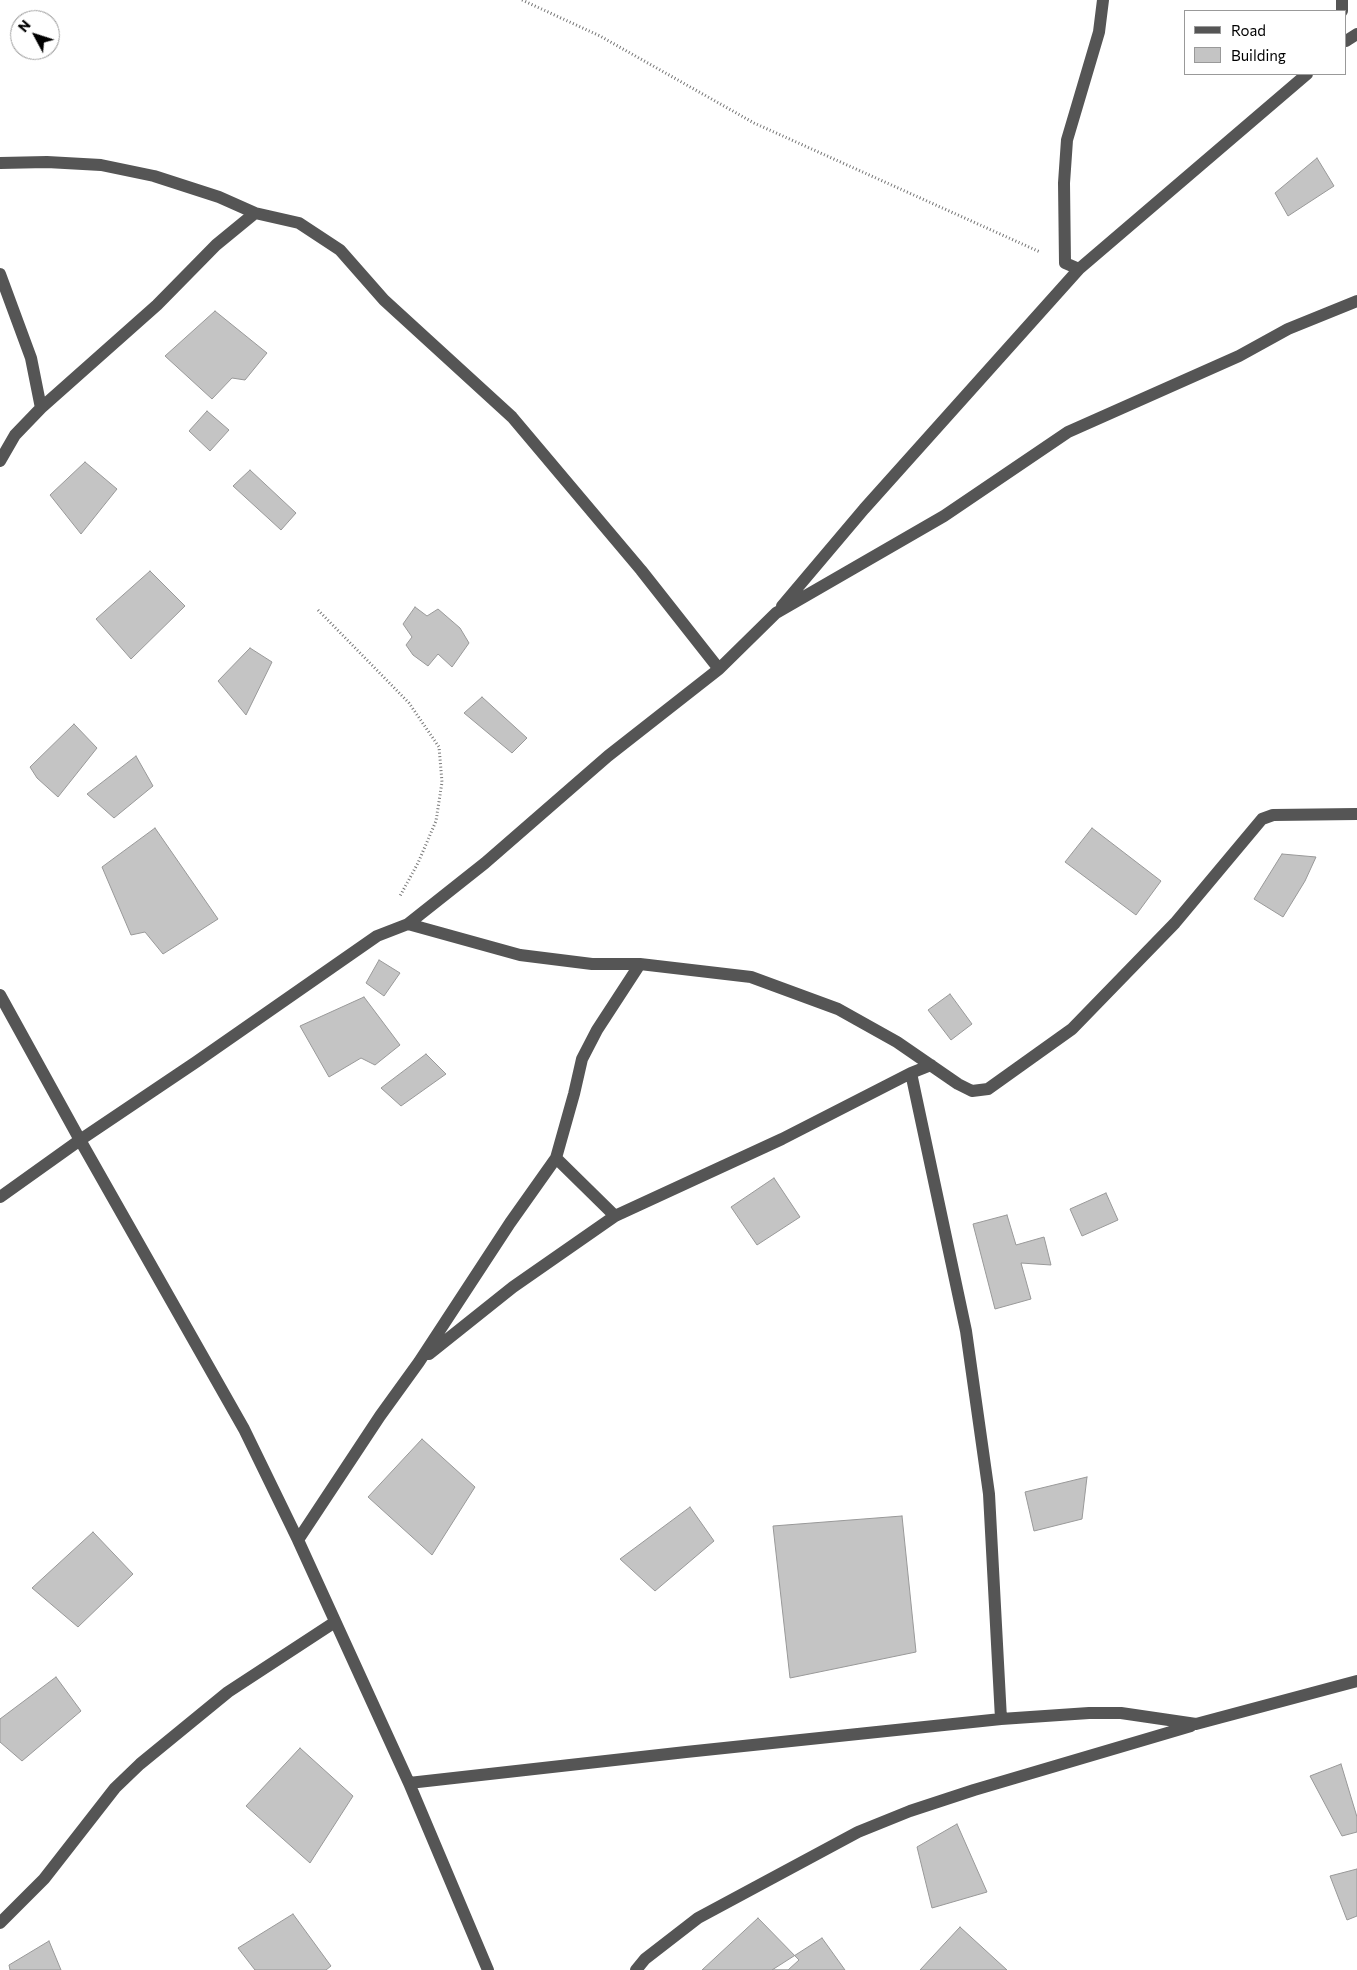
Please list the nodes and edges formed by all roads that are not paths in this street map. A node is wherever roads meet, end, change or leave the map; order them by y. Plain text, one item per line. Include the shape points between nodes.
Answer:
1 (1102, 0) edge
2 (1306, 75) edge
3 (0, 163) edge
4 (255, 213) junction
5 (1079, 269) junction
6 (0, 274) edge
7 (1357, 301) edge
8 (41, 408) junction
9 (0, 461) edge
10 (776, 613) junction
11 (719, 668) junction
12 (1357, 814) edge
13 (408, 924) junction
14 (640, 964) junction
15 (0, 995) edge
16 (931, 1065) junction
17 (911, 1073) junction
18 (80, 1140) junction
19 (556, 1158) junction
20 (0, 1197) edge
21 (615, 1216) junction
22 (419, 1362) junction
23 (298, 1540) junction
24 (335, 1622) junction
25 (1357, 1681) edge
26 (1001, 1720) junction
27 (1196, 1724) junction
28 (409, 1783) junction
29 (0, 1923) edge
30 (488, 1970) edge
31 (636, 1970) edge

1 - 5 street via 1099,32 1067,140 1065,263
2 - 5 street
3 - 4 street via 101,165 154,176 219,197
4 - 8 street via 216,244 157,305
4 - 11 street via 300,223 340,250 384,300 512,417
5 - 10 street via 864,508
6 - 8 street via 31,358
7 - 10 street via 1288,329 1239,356 1068,432 944,516
8 - 9 street via 15,435
10 - 11 street
11 - 13 street via 608,756
12 - 16 street via 1273,815 1262,819 1175,923 1072,1029 988,1089 972,1091
13 - 14 street via 520,955 592,964
13 - 18 street via 378,936
14 - 16 street via 751,976 838,1009
14 - 19 street via 582,1059
15 - 18 street
16 - 17 street
17 - 21 street via 782,1139
17 - 26 street via 966,1331 988,1485
18 - 20 street
18 - 23 street via 244,1428
19 - 21 street
19 - 22 street
21 - 22 street via 513,1287
22 - 23 street
23 - 24 street
24 - 28 street
24 - 29 street via 228,1692 140,1764 115,1788 44,1879
25 - 27 street
26 - 27 street via 1122,1713
26 - 28 street
27 - 31 street via 956,1796 858,1832 698,1918 645,1959
28 - 30 street

